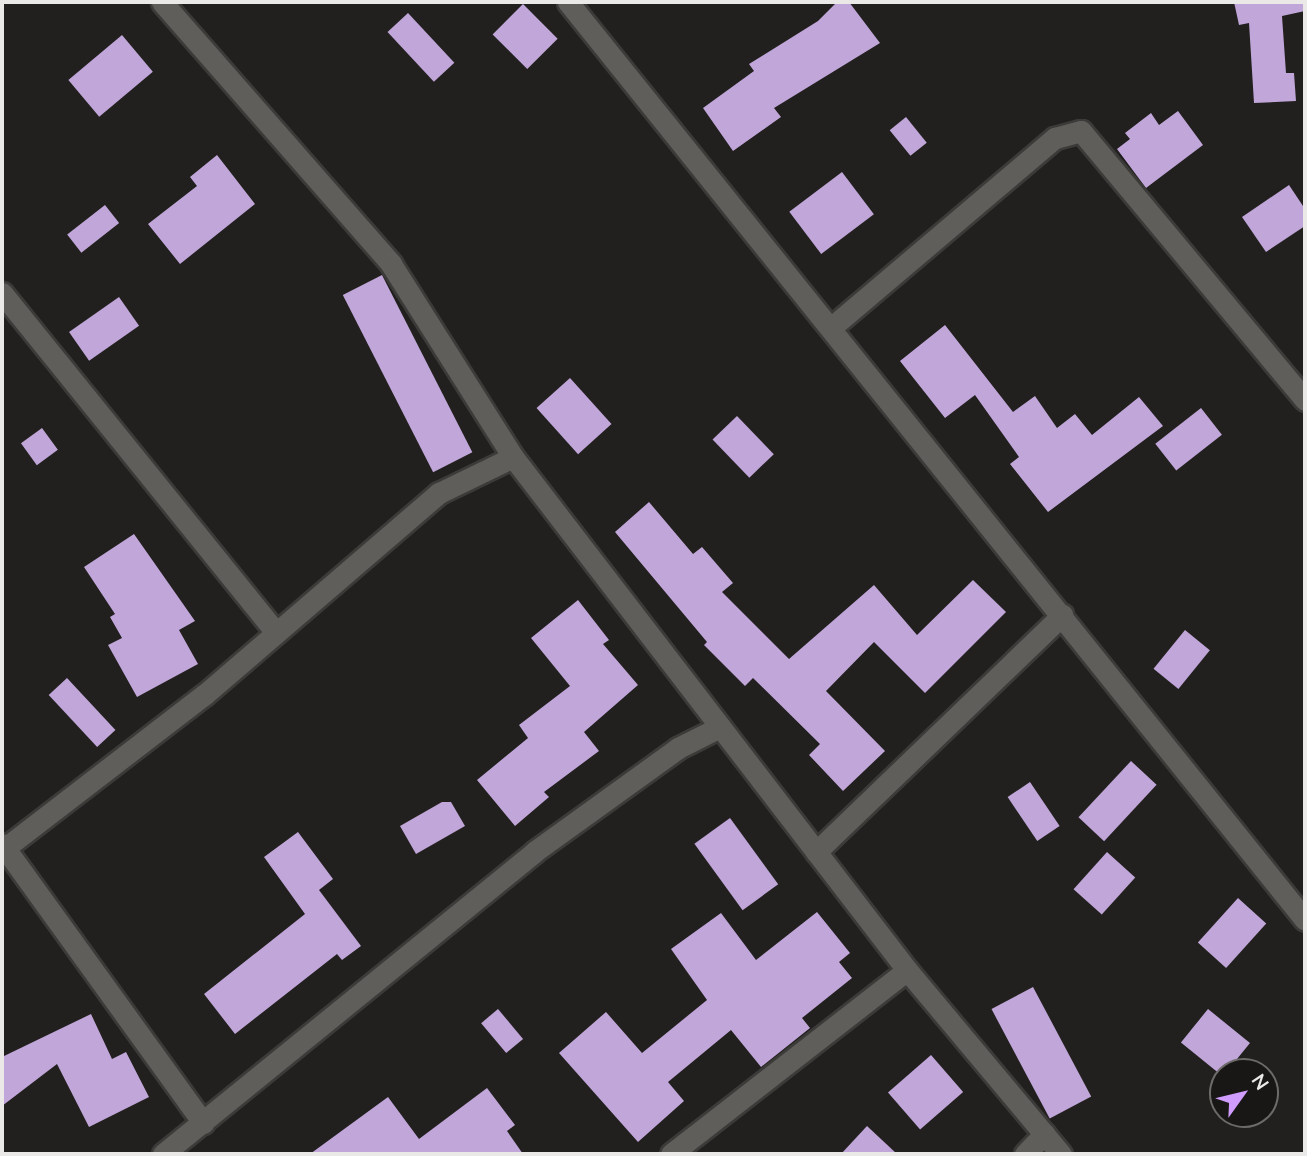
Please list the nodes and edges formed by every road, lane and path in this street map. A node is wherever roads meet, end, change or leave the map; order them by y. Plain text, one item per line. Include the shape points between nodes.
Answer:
1 (568, 2) edge
2 (172, 6) edge
3 (2, 292) edge
4 (833, 326) junction
5 (1305, 400) edge
6 (513, 457) junction
7 (1062, 615) junction
8 (275, 631) junction
9 (720, 727) junction
10 (4, 846) edge
11 (816, 852) junction
12 (1305, 920) edge
13 (907, 970) junction
14 (204, 1122) junction
15 (1044, 1134) junction
16 (163, 1154) edge
17 (671, 1154) edge
18 (1025, 1154) edge
19 (1061, 1154) edge

1 - 4 street
2 - 6 street via 391,264
3 - 8 street
4 - 5 street via 1055,138 1081,131
4 - 7 street
6 - 8 street via 439,492
6 - 9 street
7 - 11 street
7 - 12 street
8 - 10 street via 204,695
9 - 11 street
9 - 14 street via 678,748 534,852
10 - 14 street
11 - 13 street
13 - 15 street
13 - 17 street
14 - 16 street
15 - 18 street
15 - 19 street

